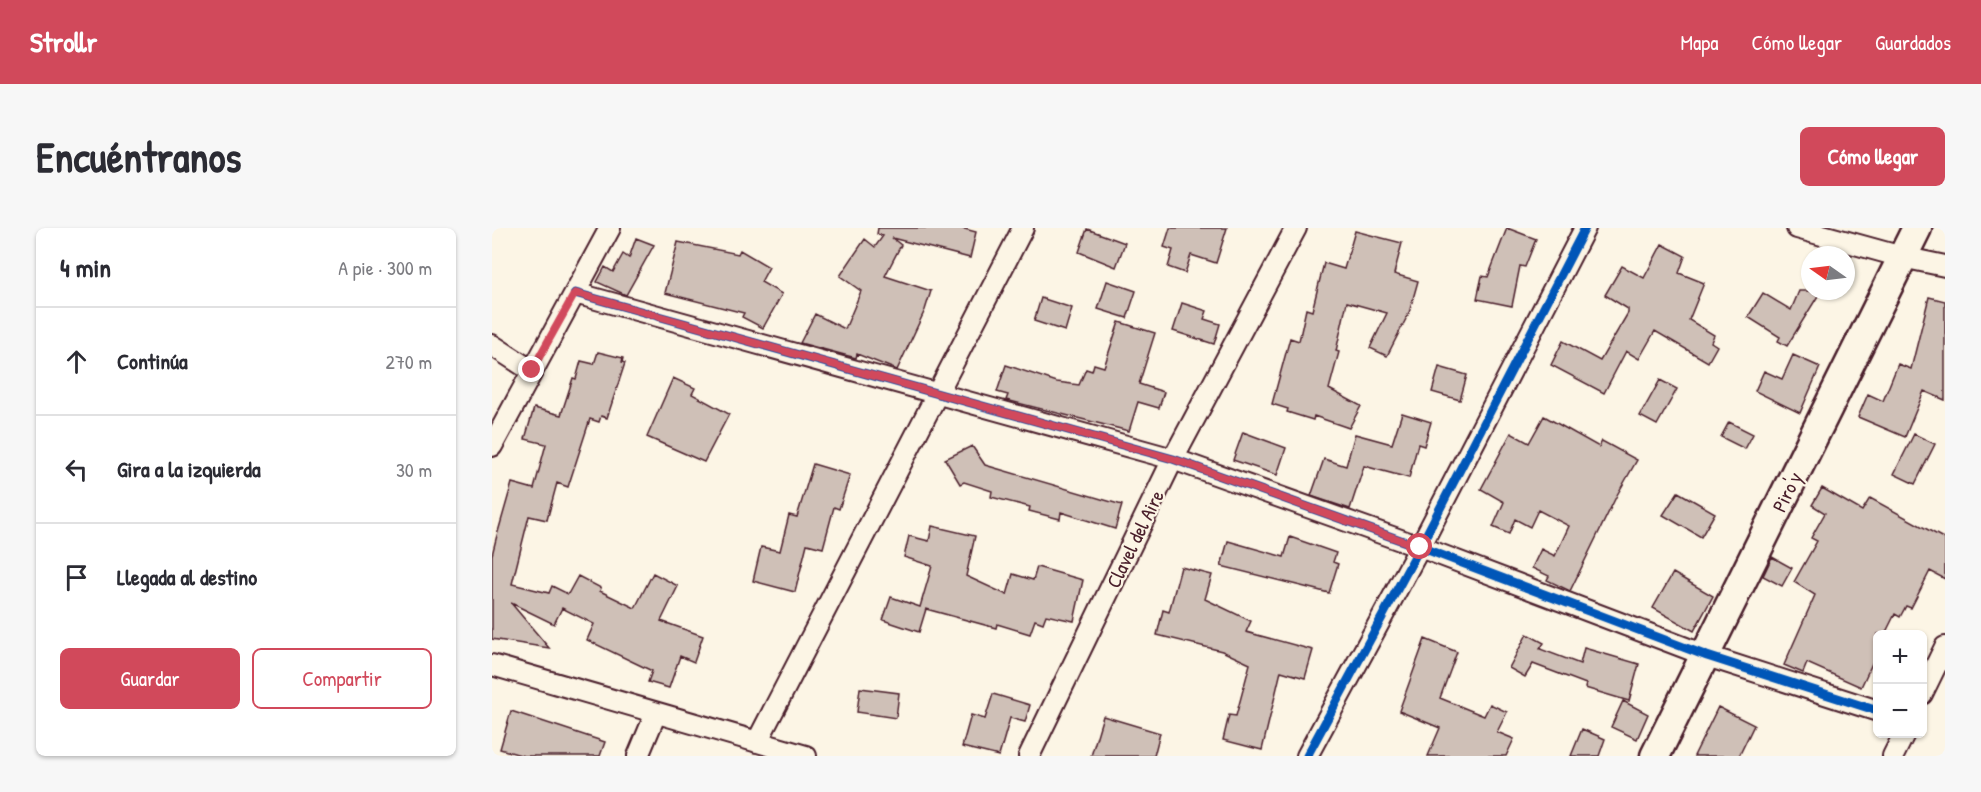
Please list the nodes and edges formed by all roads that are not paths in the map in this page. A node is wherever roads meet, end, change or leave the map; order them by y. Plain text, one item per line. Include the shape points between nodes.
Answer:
1 (610, 228) edge
2 (1023, 228) edge
3 (1296, 228) edge
4 (1585, 228) edge
5 (1797, 228) edge
6 (1917, 228) edge
7 (1902, 257) junction
8 (1945, 266) edge
9 (575, 293) junction
10 (492, 345) edge
11 (532, 370) junction
12 (939, 393) junction
13 (492, 446) edge
14 (1173, 459) junction
15 (1420, 547) junction
16 (1707, 656) junction
17 (1943, 656) edge
18 (492, 665) edge
19 (1927, 686) edge
20 (1873, 709) edge
21 (656, 712) junction
22 (1902, 738) edge
23 (757, 742) junction
24 (638, 756) edge
25 (806, 756) edge
26 (1029, 756) edge
27 (1307, 756) edge
28 (1655, 756) edge
29 (1893, 756) edge

1 - 9 street
2 - 12 street
3 - 14 street, Clavel del Aire
4 - 15 street
5 - 7 street
6 - 7 main road, Piro'y
7 - 8 street
7 - 16 main road, Piro'y
9 - 11 street
9 - 12 street
10 - 11 street
11 - 13 street
12 - 14 street
12 - 23 street
14 - 15 street
14 - 26 street, Clavel del Aire
15 - 16 street
15 - 27 street
16 - 20 street
16 - 28 main road, Piro'y
17 - 19 street
18 - 21 street
21 - 23 street
21 - 24 street
22 - 29 street
23 - 25 street

